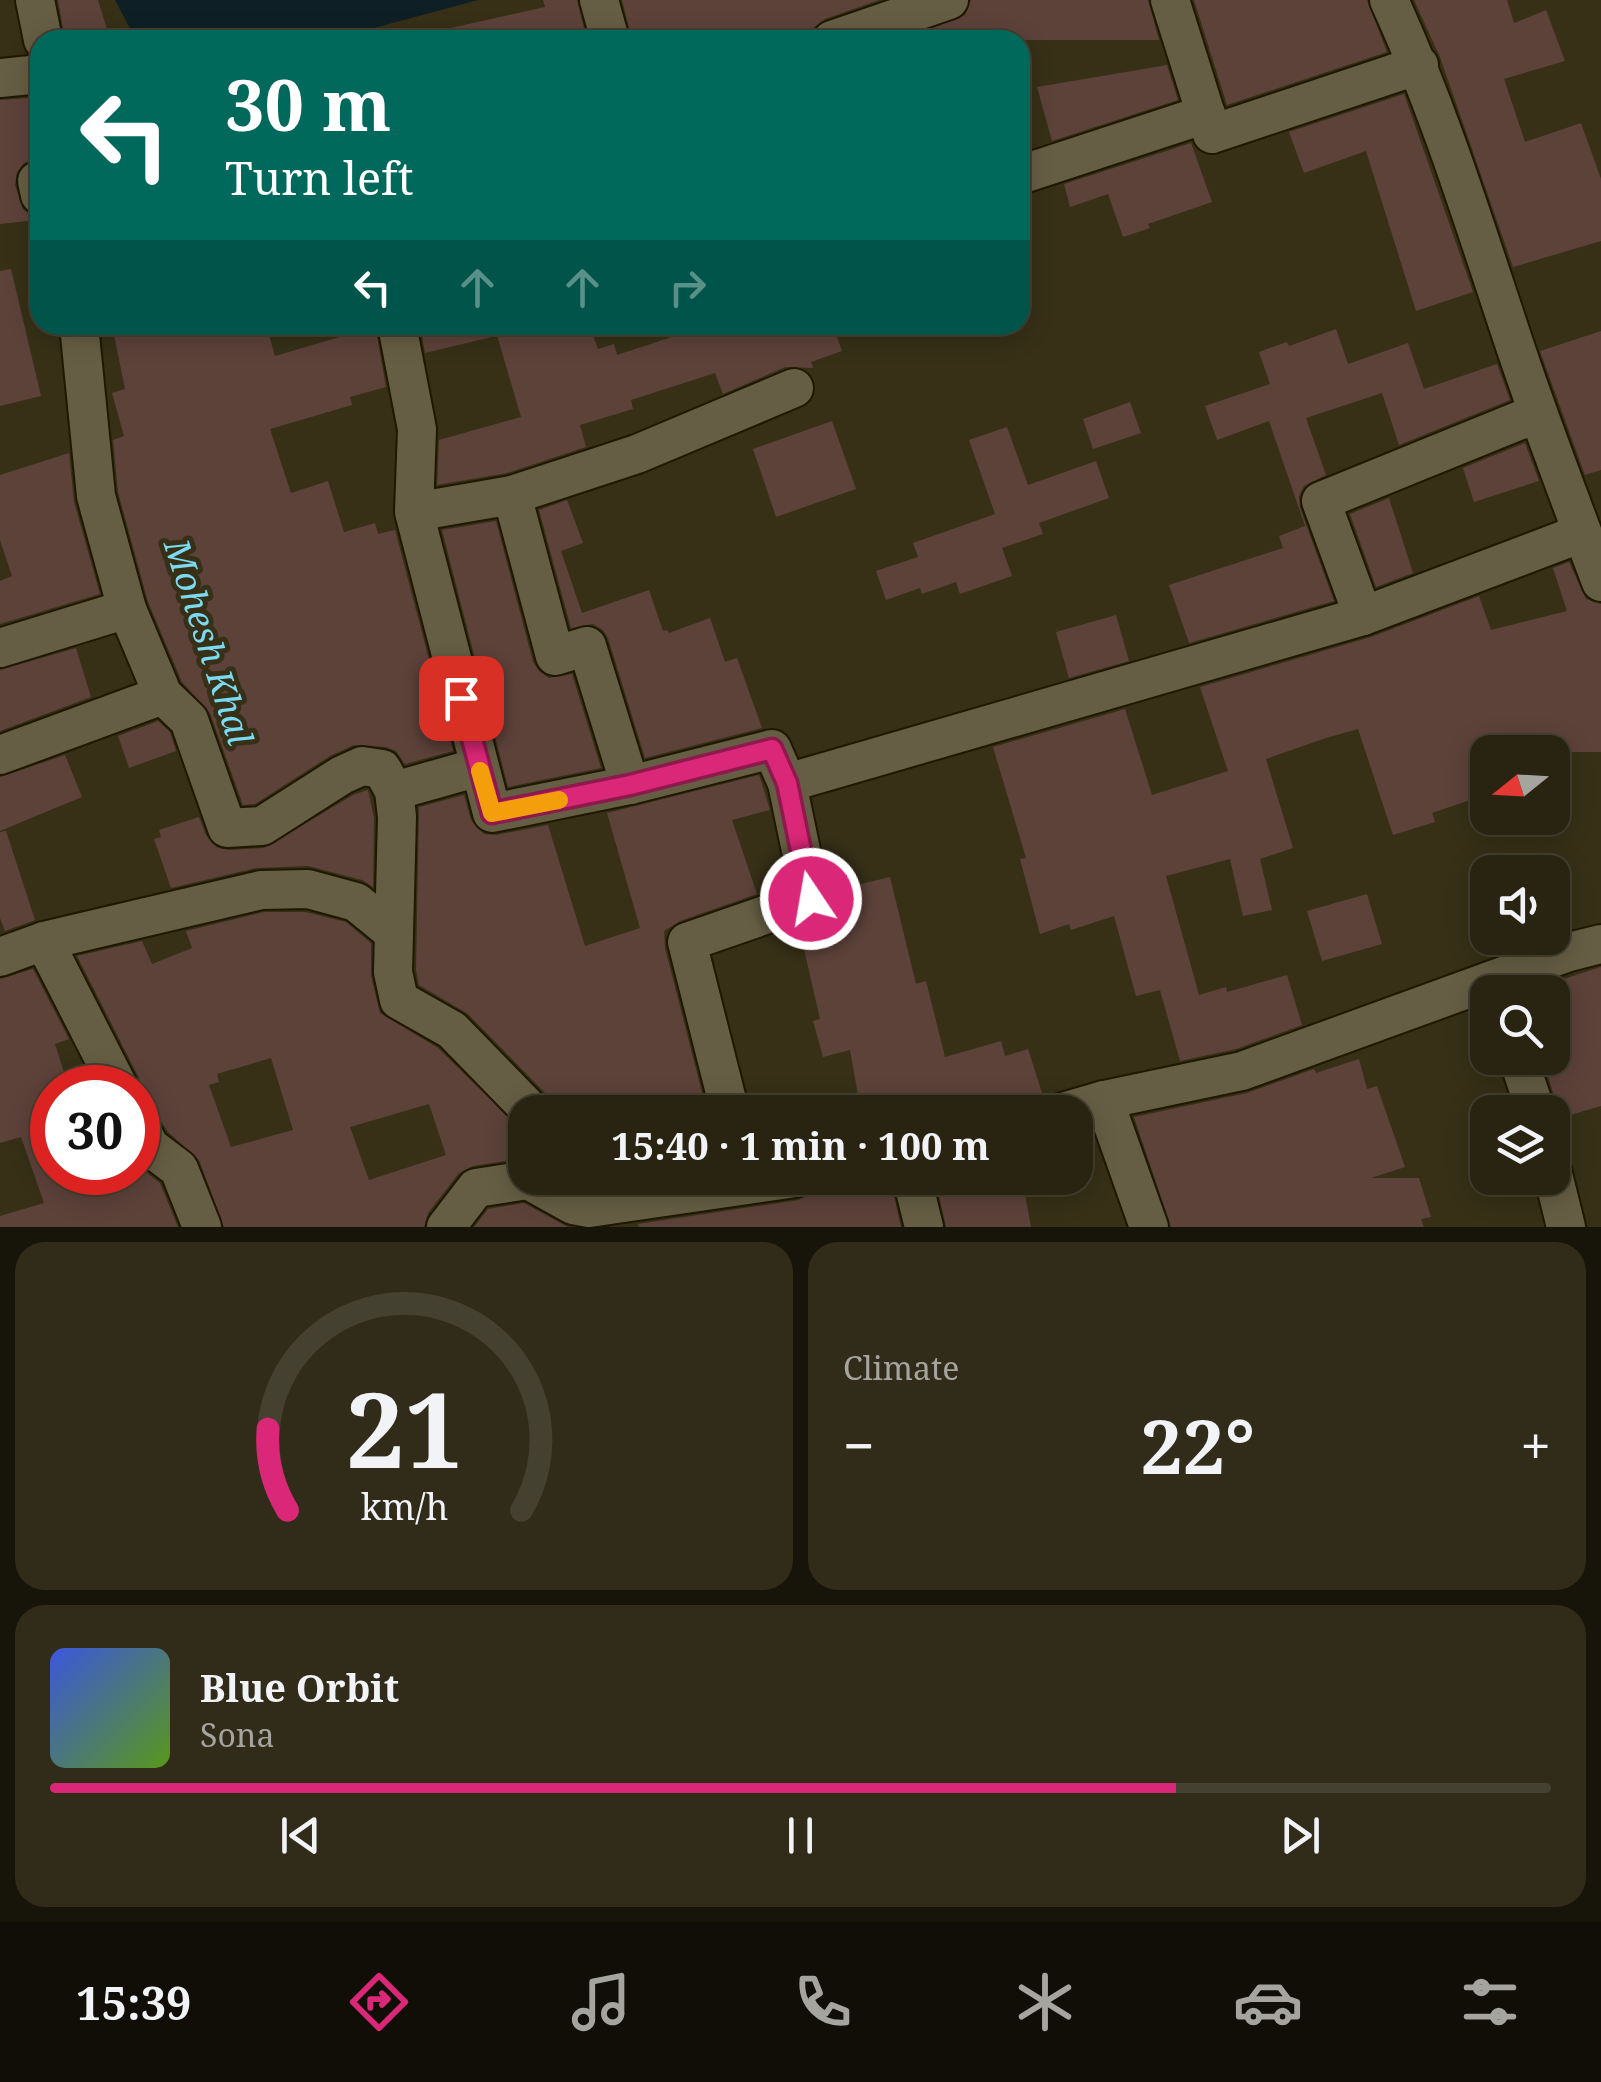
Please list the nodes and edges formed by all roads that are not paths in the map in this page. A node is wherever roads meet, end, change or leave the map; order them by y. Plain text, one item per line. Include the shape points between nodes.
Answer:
1 (35, 0) edge
2 (600, 0) edge
3 (949, 0) edge
4 (1170, 0) edge
5 (1389, 0) edge
6 (41, 30) edge
7 (608, 30) edge
8 (861, 30) edge
9 (1419, 65) junction
10 (30, 75) edge
11 (0, 78) edge
12 (1206, 114) junction
13 (1030, 172) edge
14 (79, 335) edge
15 (399, 335) edge
16 (794, 388) dead end
17 (1538, 413) junction
18 (512, 495) junction
19 (414, 512) junction
20 (1582, 533) junction
21 (1601, 582) edge
22 (128, 608) junction
23 (1363, 616) junction
24 (0, 648) edge
25 (163, 695) junction
26 (0, 755) edge
27 (479, 766) junction
28 (787, 783) junction
29 (630, 785) junction
30 (394, 791) junction
31 (394, 933) junction
32 (44, 940) junction
33 (1601, 944) edge
34 (0, 957) edge
35 (1522, 975) edge
36 (1470, 994) edge
37 (107, 1065) edge
38 (515, 1095) edge
39 (726, 1095) edge
40 (1104, 1100) junction
41 (1093, 1103) edge
42 (160, 1155) edge
43 (668, 1195) edge
44 (916, 1195) edge
45 (1558, 1195) edge
46 (572, 1203) edge
47 (202, 1227) edge
48 (446, 1227) edge
49 (924, 1227) edge
50 (1149, 1227) edge
51 (1566, 1227) edge

1 - 6 street
2 - 7 street
3 - 8 street
4 - 12 street
5 - 9 street
9 - 12 street via 1212,134
9 - 17 street
10 - 11 street
12 - 13 street
14 - 22 street via 96,496
15 - 19 street via 417,430
16 - 18 street via 637,454
17 - 20 street
17 - 23 street via 1322,501
18 - 19 street
18 - 29 street via 555,656 587,646
19 - 27 street
20 - 21 street
20 - 23 street
22 - 24 street
22 - 25 street
23 - 28 street
25 - 26 street
25 - 30 street via 189,720 227,828 262,826 362,766 382,770
27 - 29 street via 492,813
27 - 30 street
28 - 29 street via 772,749
28 - 39 street via 811,899 687,942
30 - 31 street
31 - 32 street via 356,902 308,889 261,890
31 - 38 street via 399,1000 452,1030
32 - 34 street
32 - 37 street
33 - 35 street
36 - 40 street via 1242,1071
40 - 41 street
40 - 50 street
42 - 47 street via 179,1169
43 - 46 street via 589,1208
44 - 49 street
45 - 51 street
46 - 48 street via 528,1180 476,1188

